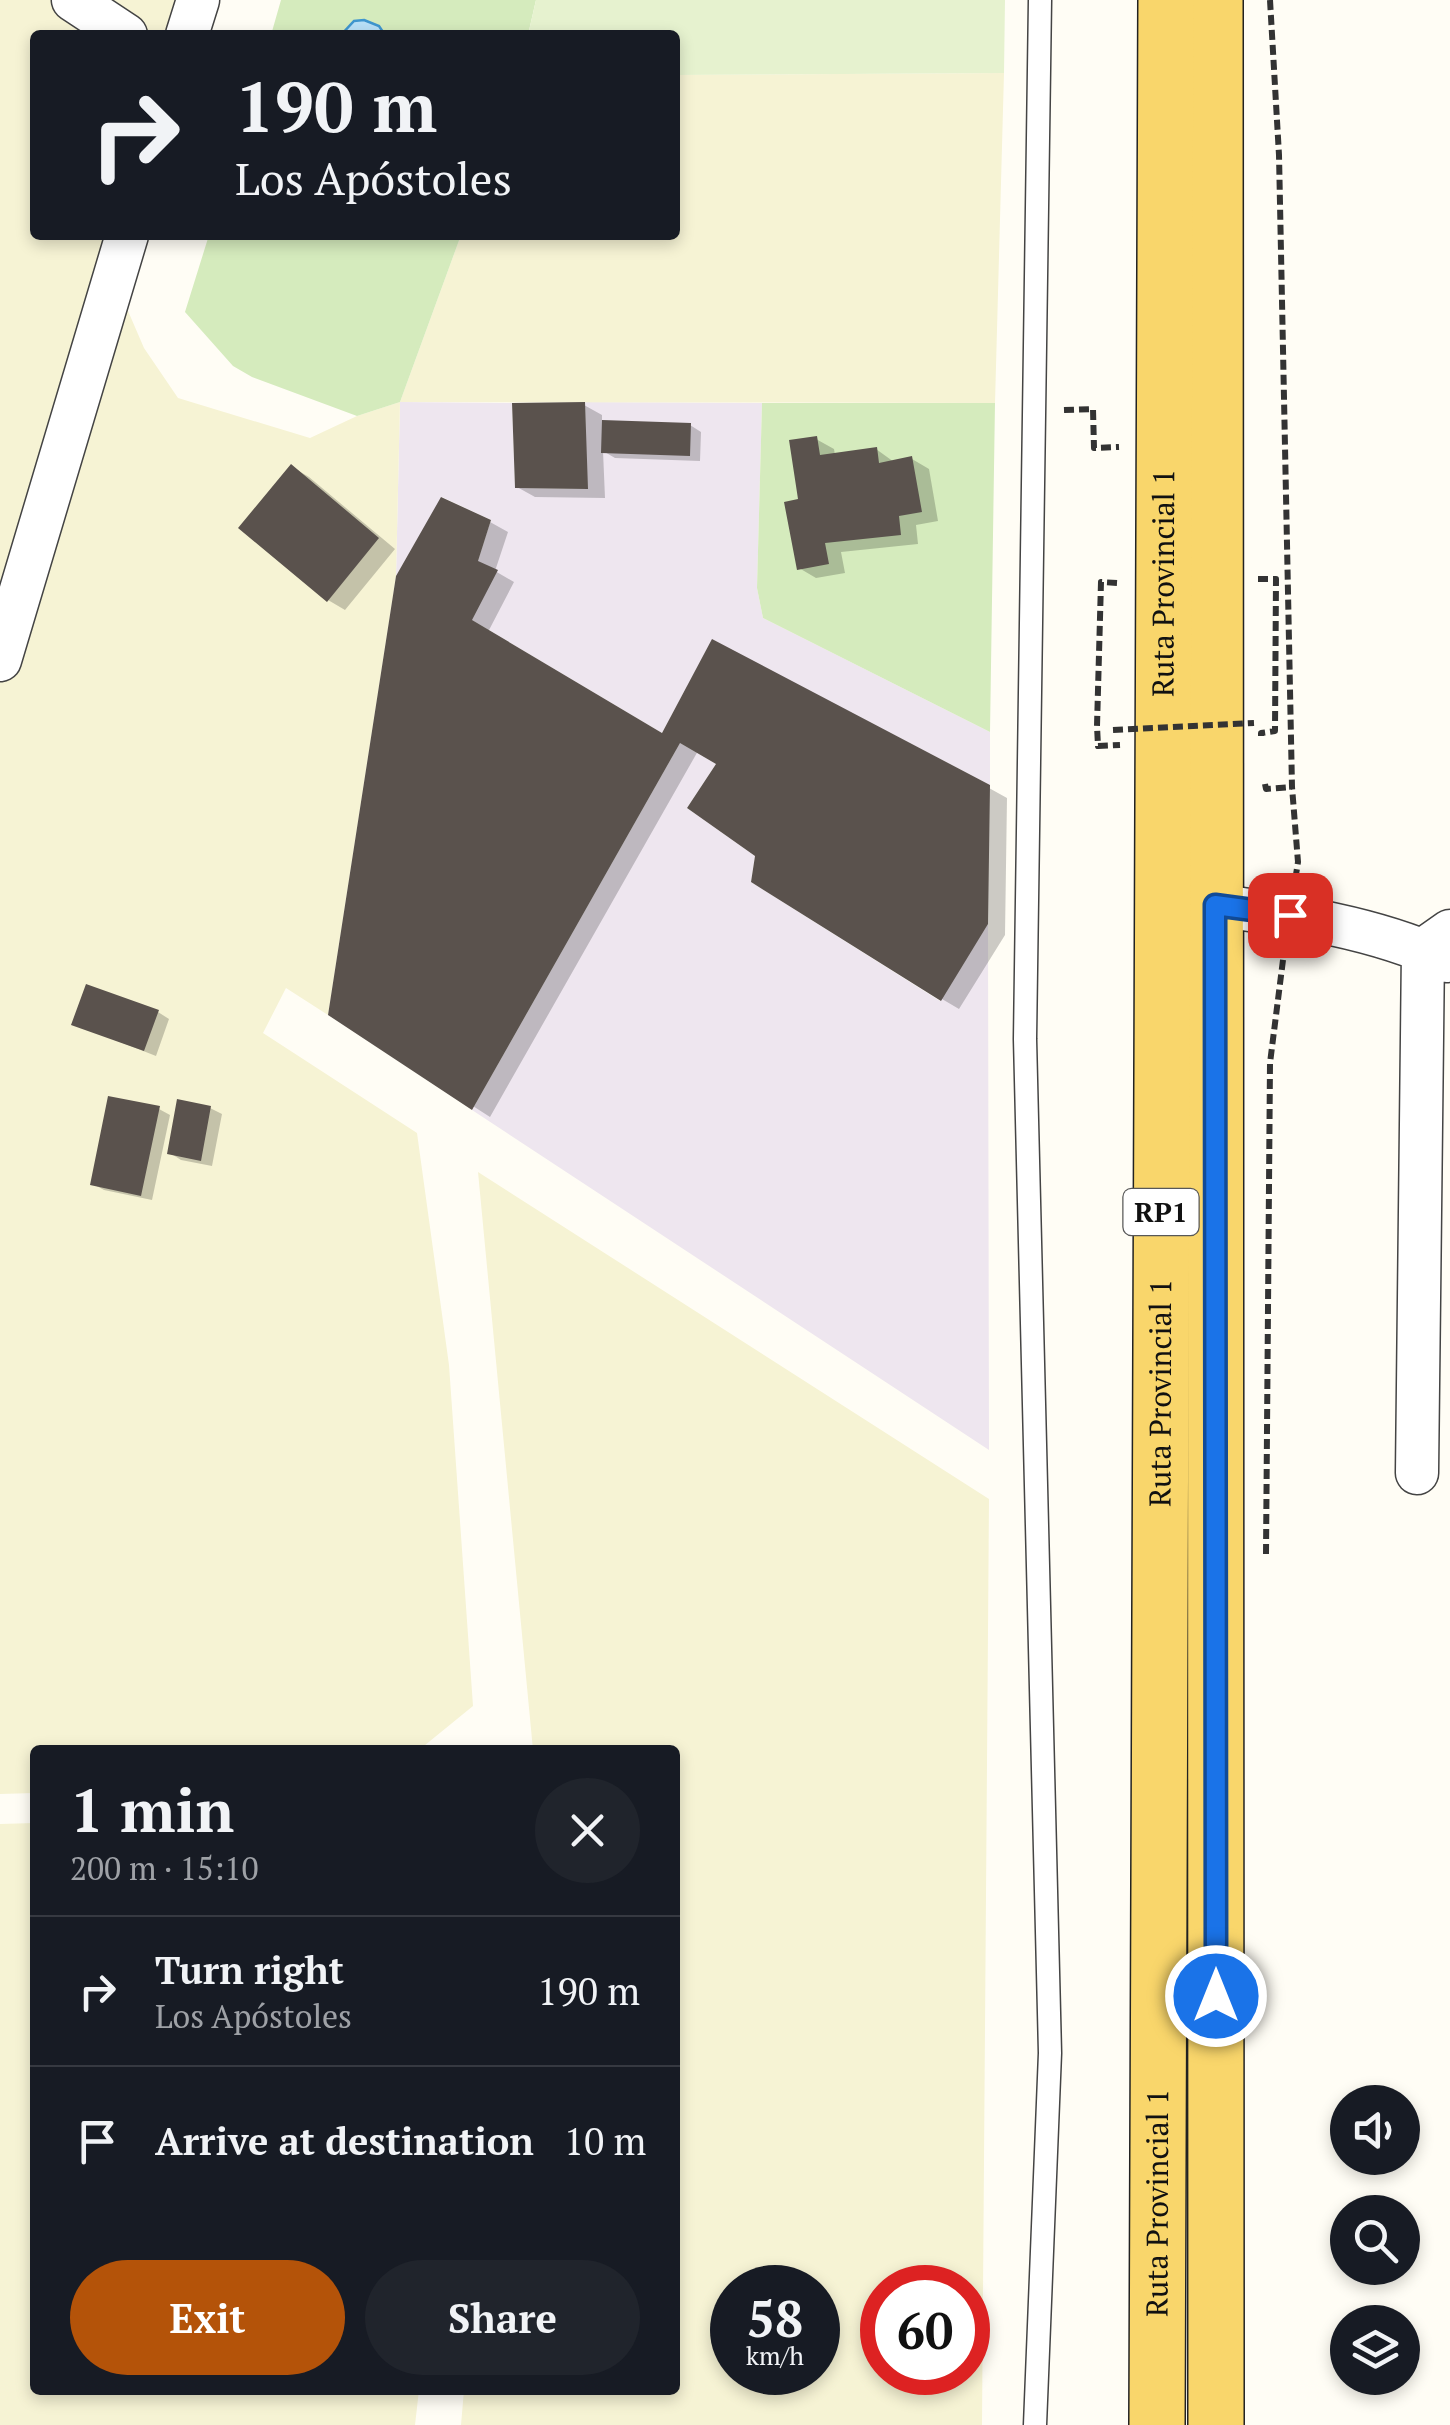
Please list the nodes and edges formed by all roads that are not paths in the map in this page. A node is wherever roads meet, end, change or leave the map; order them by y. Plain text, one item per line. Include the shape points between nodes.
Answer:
1 (73, 0) edge
2 (198, 0) edge
3 (1040, 0) edge
4 (1166, 0) edge
5 (1215, 0) edge
6 (118, 30) edge
7 (189, 30) edge
8 (126, 240) edge
9 (0, 660) edge
10 (1215, 905) junction
11 (1441, 948) edge
12 (1417, 1473) dead end
13 (1035, 2425) edge
14 (1157, 2425) edge
15 (1216, 2425) edge

1 - 6 street
2 - 7 street
3 - 13 lane via 1025,1039 1050,2053
4 - 14 main road, Ruta Provincial 1 / RP1
5 - 10 main road, Ruta Provincial 1 / RP1
8 - 9 street
10 - 11 street
10 - 15 main road, Ruta Provincial 1 / RP1
11 - 12 street

